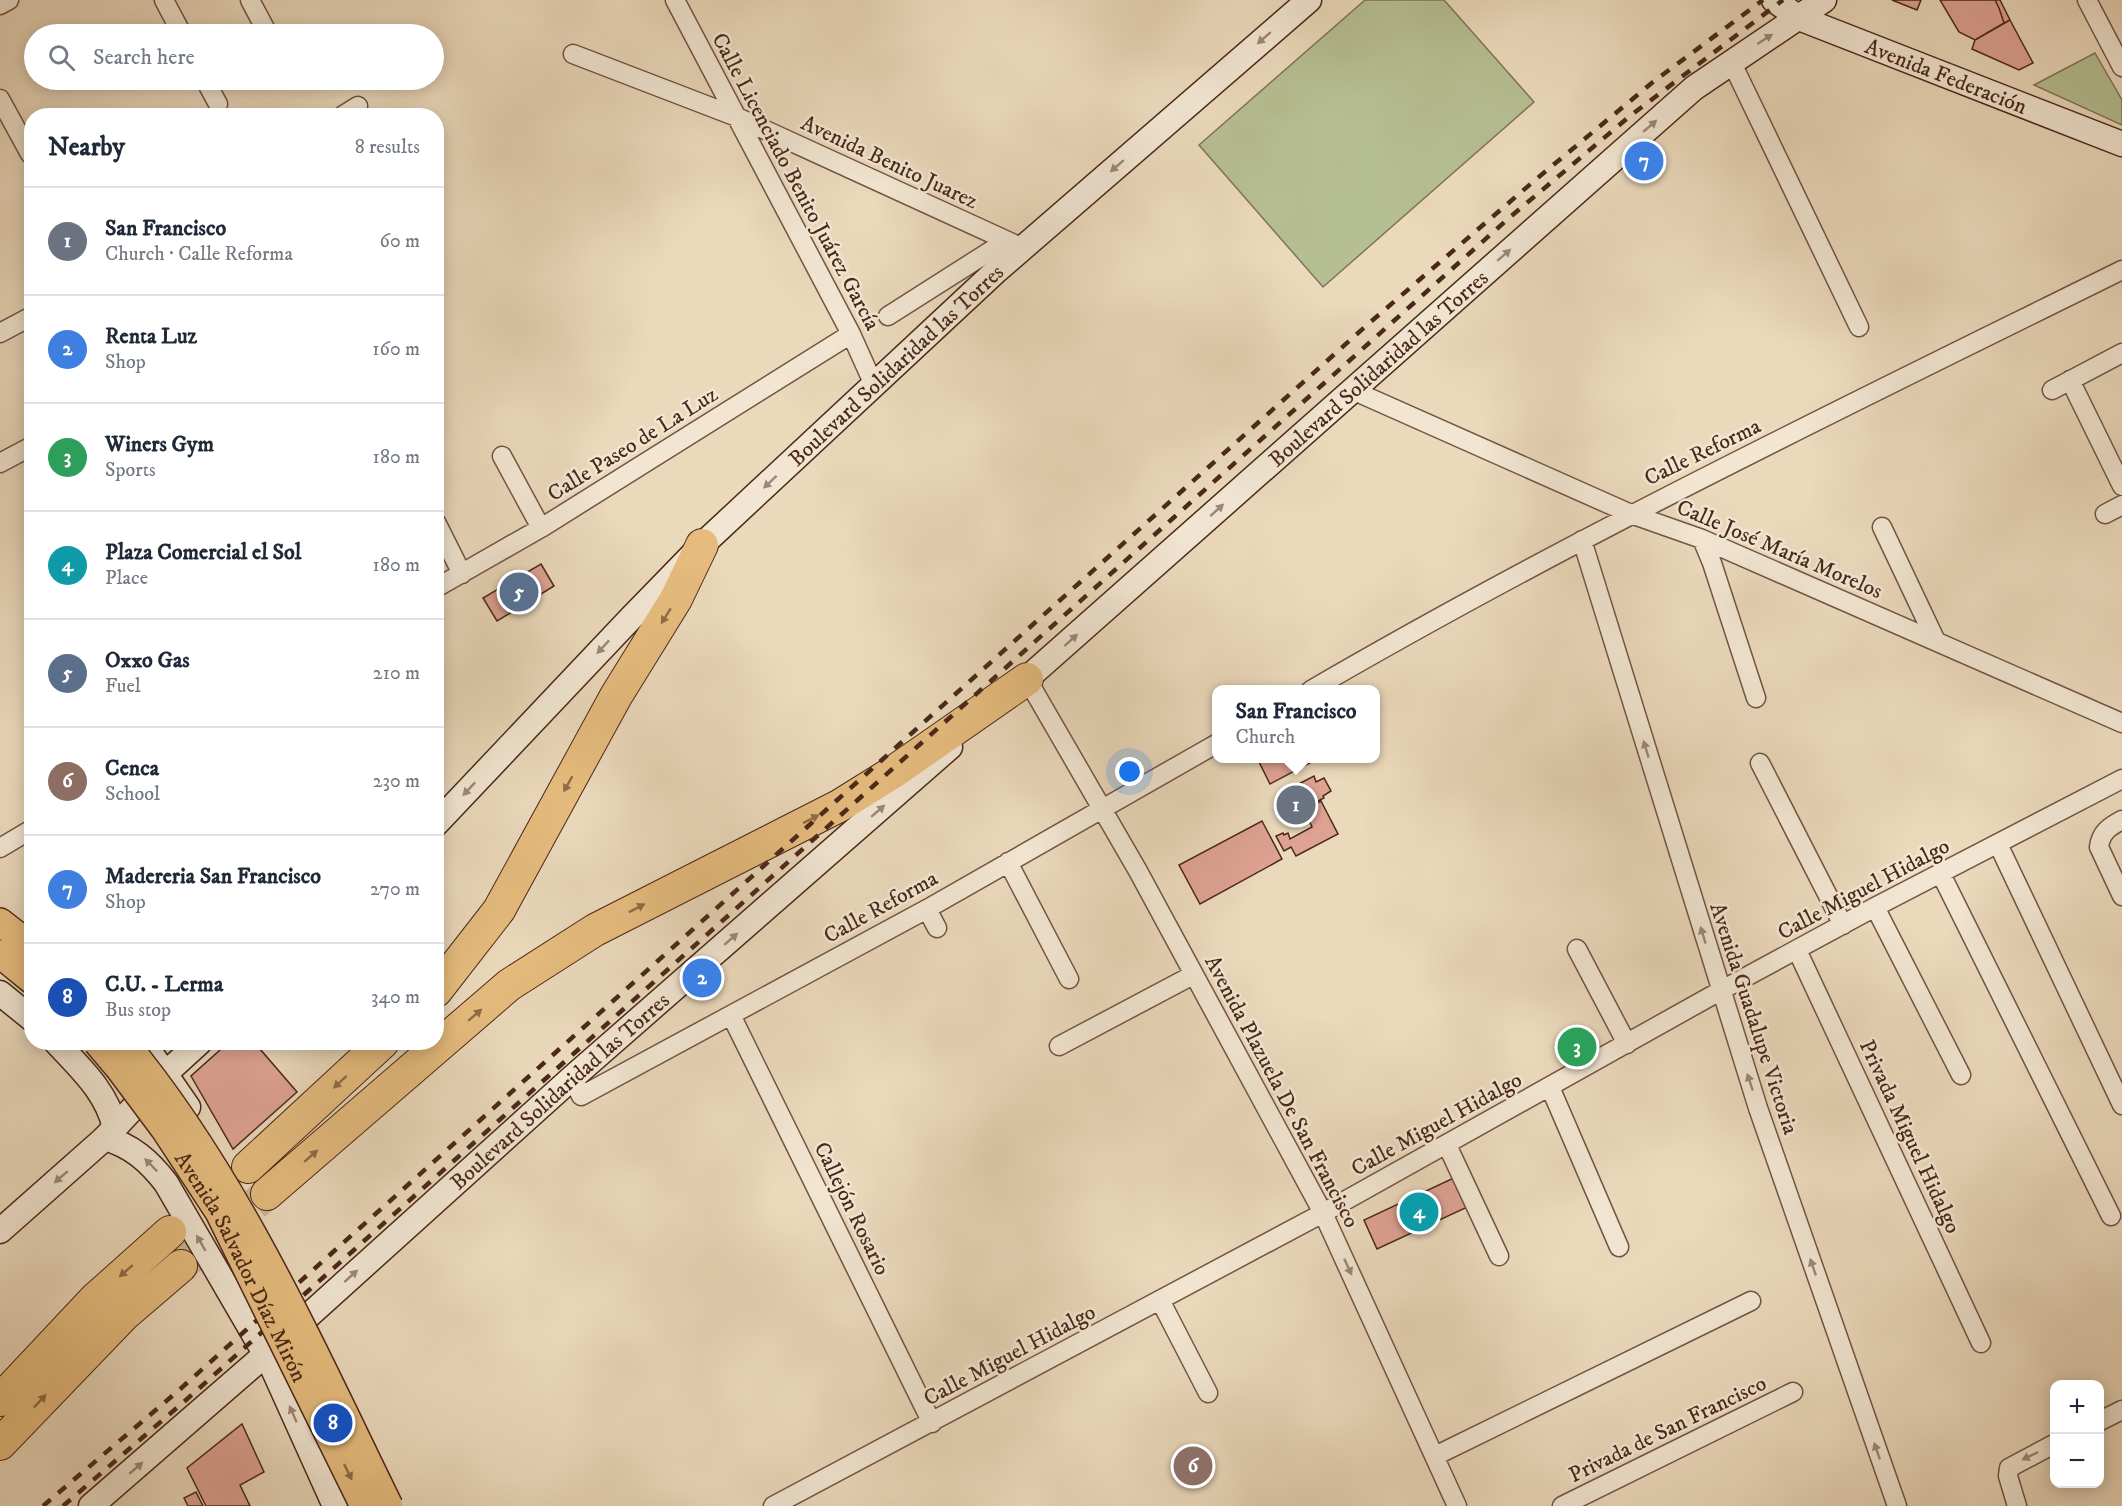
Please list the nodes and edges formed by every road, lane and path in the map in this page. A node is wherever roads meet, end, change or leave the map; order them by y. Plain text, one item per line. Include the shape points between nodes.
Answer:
1 (9, 0) edge
2 (164, 0) edge
3 (250, 0) edge
4 (675, 0) edge
5 (1308, 0) edge
6 (1774, 0) edge
7 (1824, 0) edge
8 (2087, 0) edge
9 (0, 5) edge
10 (1799, 18) junction
11 (177, 24) edge
12 (263, 24) edge
13 (573, 54) dead end
14 (1731, 61) junction
15 (2122, 67) edge
16 (210, 90) edge
17 (0, 99) edge
18 (218, 104) dead end
19 (737, 117) junction
20 (24, 143) edge
21 (2122, 144) edge
22 (1015, 245) junction
23 (2122, 270) edge
24 (888, 316) dead end
25 (24, 320) edge
26 (1859, 327) dead end
27 (0, 333) edge
28 (851, 334) junction
29 (2122, 353) edge
30 (2070, 380) junction
31 (873, 385) junction
32 (1352, 390) junction
33 (2052, 390) dead end
34 (24, 450) edge
35 (502, 456) dead end
36 (0, 463) edge
37 (2122, 486) edge
38 (2122, 505) edge
39 (1630, 514) junction
40 (2104, 514) dead end
41 (1882, 527) dead end
42 (541, 528) junction
43 (444, 538) edge
44 (1702, 539) junction
45 (1582, 540) junction
46 (702, 545) junction
47 (462, 574) junction
48 (444, 584) edge
49 (1935, 639) junction
50 (1027, 679) junction
51 (1319, 685) edge
52 (1756, 698) dead end
53 (2122, 723) edge
54 (1212, 746) edge
55 (1760, 763) dead end
56 (2122, 779) edge
57 (1103, 810) junction
58 (444, 816) edge
59 (2122, 820) edge
60 (24, 834) edge
61 (1998, 844) junction
62 (0, 848) edge
63 (1008, 862) junction
64 (1941, 874) junction
65 (2122, 896) edge
66 (1875, 907) junction
67 (0, 908) edge
68 (927, 909) junction
69 (0, 922) edge
70 (1843, 925) junction
71 (24, 928) edge
72 (937, 928) dead end
73 (24, 942) edge
74 (1577, 949) dead end
75 (1797, 951) junction
76 (0, 954) edge
77 (24, 974) edge
78 (1194, 975) junction
79 (1069, 978) dead end
80 (444, 981) edge
81 (1720, 991) junction
82 (0, 993) edge
83 (24, 1012) edge
84 (731, 1015) junction
85 (444, 1042) edge
86 (1627, 1044) junction
87 (1059, 1046) dead end
88 (64, 1050) edge
89 (104, 1050) edge
90 (131, 1050) edge
91 (140, 1050) edge
92 (147, 1050) edge
93 (191, 1050) edge
94 (374, 1050) edge
95 (435, 1050) edge
96 (166, 1073) junction
97 (1961, 1075) dead end
98 (573, 1077) junction
99 (96, 1084) junction
100 (1550, 1087) junction
101 (2122, 1105) edge
102 (110, 1133) junction
103 (1447, 1145) junction
104 (248, 1167) tunnel mouth
105 (267, 1194) tunnel mouth
106 (1323, 1214) junction
107 (2111, 1216) dead end
108 (0, 1231) edge
109 (170, 1232) tunnel mouth
110 (1619, 1247) dead end
111 (1499, 1256) dead end
112 (181, 1266) tunnel mouth
113 (1160, 1300) junction
114 (1751, 1301) dead end
115 (308, 1315) junction
116 (1981, 1343) dead end
117 (266, 1354) junction
118 (1793, 1392) dead end
119 (1208, 1393) dead end
120 (0, 1400) edge
121 (2122, 1410) edge
122 (2104, 1419) edge
123 (932, 1423) junction
124 (0, 1444) edge
125 (2050, 1446) edge
126 (1435, 1456) junction
127 (91, 1506) edge
128 (335, 1506) edge
129 (364, 1506) edge
130 (388, 1506) edge
131 (401, 1506) edge
132 (773, 1506) edge
133 (1458, 1506) edge
134 (1562, 1506) edge
135 (1897, 1506) edge
136 (2017, 1506) edge

1 - 9 street
2 - 11 street
3 - 12 street
4 - 19 street, Calle Licenciado Benito Juárez García
5 -> 22 main road, Boulevard Solidaridad las Torres
6 - 10 main road, Avenida Federación
7 - 10 main road, Boulevard Solidaridad las Torres
8 - 15 street
14 -> 10 main road, Boulevard Solidaridad las Torres
10 - 21 main road, Avenida Federación
13 - 19 street, Avenida Benito Juarez
14 - 26 street
32 -> 14 main road, Boulevard Solidaridad las Torres via 1694,88
16 - 18 street
17 - 20 street
19 - 22 street, Avenida Benito Juarez
19 - 28 street, Calle Licenciado Benito Juárez García
22 - 24 street
22 - 31 main road, Boulevard Solidaridad las Torres via 995,272
23 - 39 street, Calle Reforma
25 - 27 street
28 - 31 street, Calle Licenciado Benito Juárez García
28 - 42 street, Calle Paseo de La Luz
29 - 30 street
30 - 33 street
30 - 37 street
31 -> 46 main road, Boulevard Solidaridad las Torres
32 - 39 street, Calle José María Morelos
50 -> 32 main road, Boulevard Solidaridad las Torres
34 - 36 street
35 - 42 street
38 - 40 street
39 - 44 street, Calle José María Morelos
39 - 45 street, Calle Reforma
41 - 49 street
42 - 47 street, Calle Paseo de La Luz
43 - 47 street
44 - 49 street, Calle José María Morelos
44 - 52 street
45 - 51 street, Calle Reforma
81 -> 45 street, Avenida Guadalupe Victoria
46 -> 58 main road, Boulevard Solidaridad las Torres
46 -> 80 highway, Boulevard Solidaridad las Torres via 676,599 616,696 499,910
47 - 48 street, Calle Paseo de La Luz
49 - 53 street, Calle José María Morelos
50 - 57 street, Avenida Plazuela De San Francisco
85 -> 50 highway, Boulevard Solidaridad las Torres via 509,986 595,930 839,806 892,774
98 -> 50 main road, Boulevard Solidaridad las Torres
54 - 57 street, Calle Reforma
55 - 70 street
56 - 61 street, Calle Miguel Hidalgo
57 - 63 street, Calle Reforma
57 - 78 street, Avenida Plazuela De San Francisco
59 - 65 street via 2103,832 2099,847
60 - 62 street
61 - 64 street, Calle Miguel Hidalgo
61 - 101 street
63 - 68 street, Calle Reforma
63 - 79 street
64 - 66 street, Calle Miguel Hidalgo
64 - 107 street
66 - 70 street, Calle Miguel Hidalgo
66 - 97 street
67 - 71 main road
68 - 72 street
68 - 84 street, Calle Reforma
69 - 73 main road
70 - 75 street, Calle Miguel Hidalgo
74 - 86 street
75 - 81 street, Calle Miguel Hidalgo
75 - 116 street, Privada Miguel Hidalgo
76 - 77 main road
78 - 87 street
78 - 106 street, Avenida Plazuela De San Francisco
81 - 86 street, Calle Miguel Hidalgo
135 -> 81 street, Avenida Guadalupe Victoria
82 - 83 main road
84 - 98 street, Calle Reforma via 581,1096
84 - 123 street, Callejón Rosario
86 - 100 street, Calle Miguel Hidalgo
88 - 99 main road
89 -> 129 main road, Avenida Salvador Díaz Mirón, bridge via 166,1131 219,1212
90 - 130 main road, Avenida Salvador Díaz Mirón, bridge via 213,1165 296,1315
91 - 99 main road via 124,1081 110,1086
92 - 96 main road, Avenida Salvador Díaz Mirón
93 - 96 main road
94 -> 104 highway
105 -> 95 highway, Boulevard Solidaridad las Torres
96 - 102 main road
96 - 115 main road, Avenida Salvador Díaz Mirón via 266,1232
115 -> 98 main road, Boulevard Solidaridad las Torres
99 - 102 main road via 109,1106
100 - 103 street, Calle Miguel Hidalgo
100 - 110 street
102 -> 108 main road
117 -> 102 main road, Avenida Salvador Díaz Mirón via 166,1183 142,1156
103 - 106 street, Calle Miguel Hidalgo
103 - 111 street
106 - 113 street, Calle Miguel Hidalgo
106 -> 126 street, Avenida Plazuela De San Francisco
109 -> 120 highway via 94,1299
124 -> 112 highway via 125,1314
113 - 119 street
113 - 123 street, Calle Miguel Hidalgo
114 - 126 street
115 - 117 main road, Boulevard Solidaridad las Torres
115 - 131 main road, Avenida Salvador Díaz Mirón
127 -> 117 main road, Boulevard Solidaridad las Torres
128 -> 117 main road, Avenida Salvador Díaz Mirón
118 - 134 street, Privada de San Francisco
121 - 122 street
123 - 132 street, Calle Miguel Hidalgo
125 -> 136 street via 2008,1471
126 - 133 street, Avenida Plazuela De San Francisco

